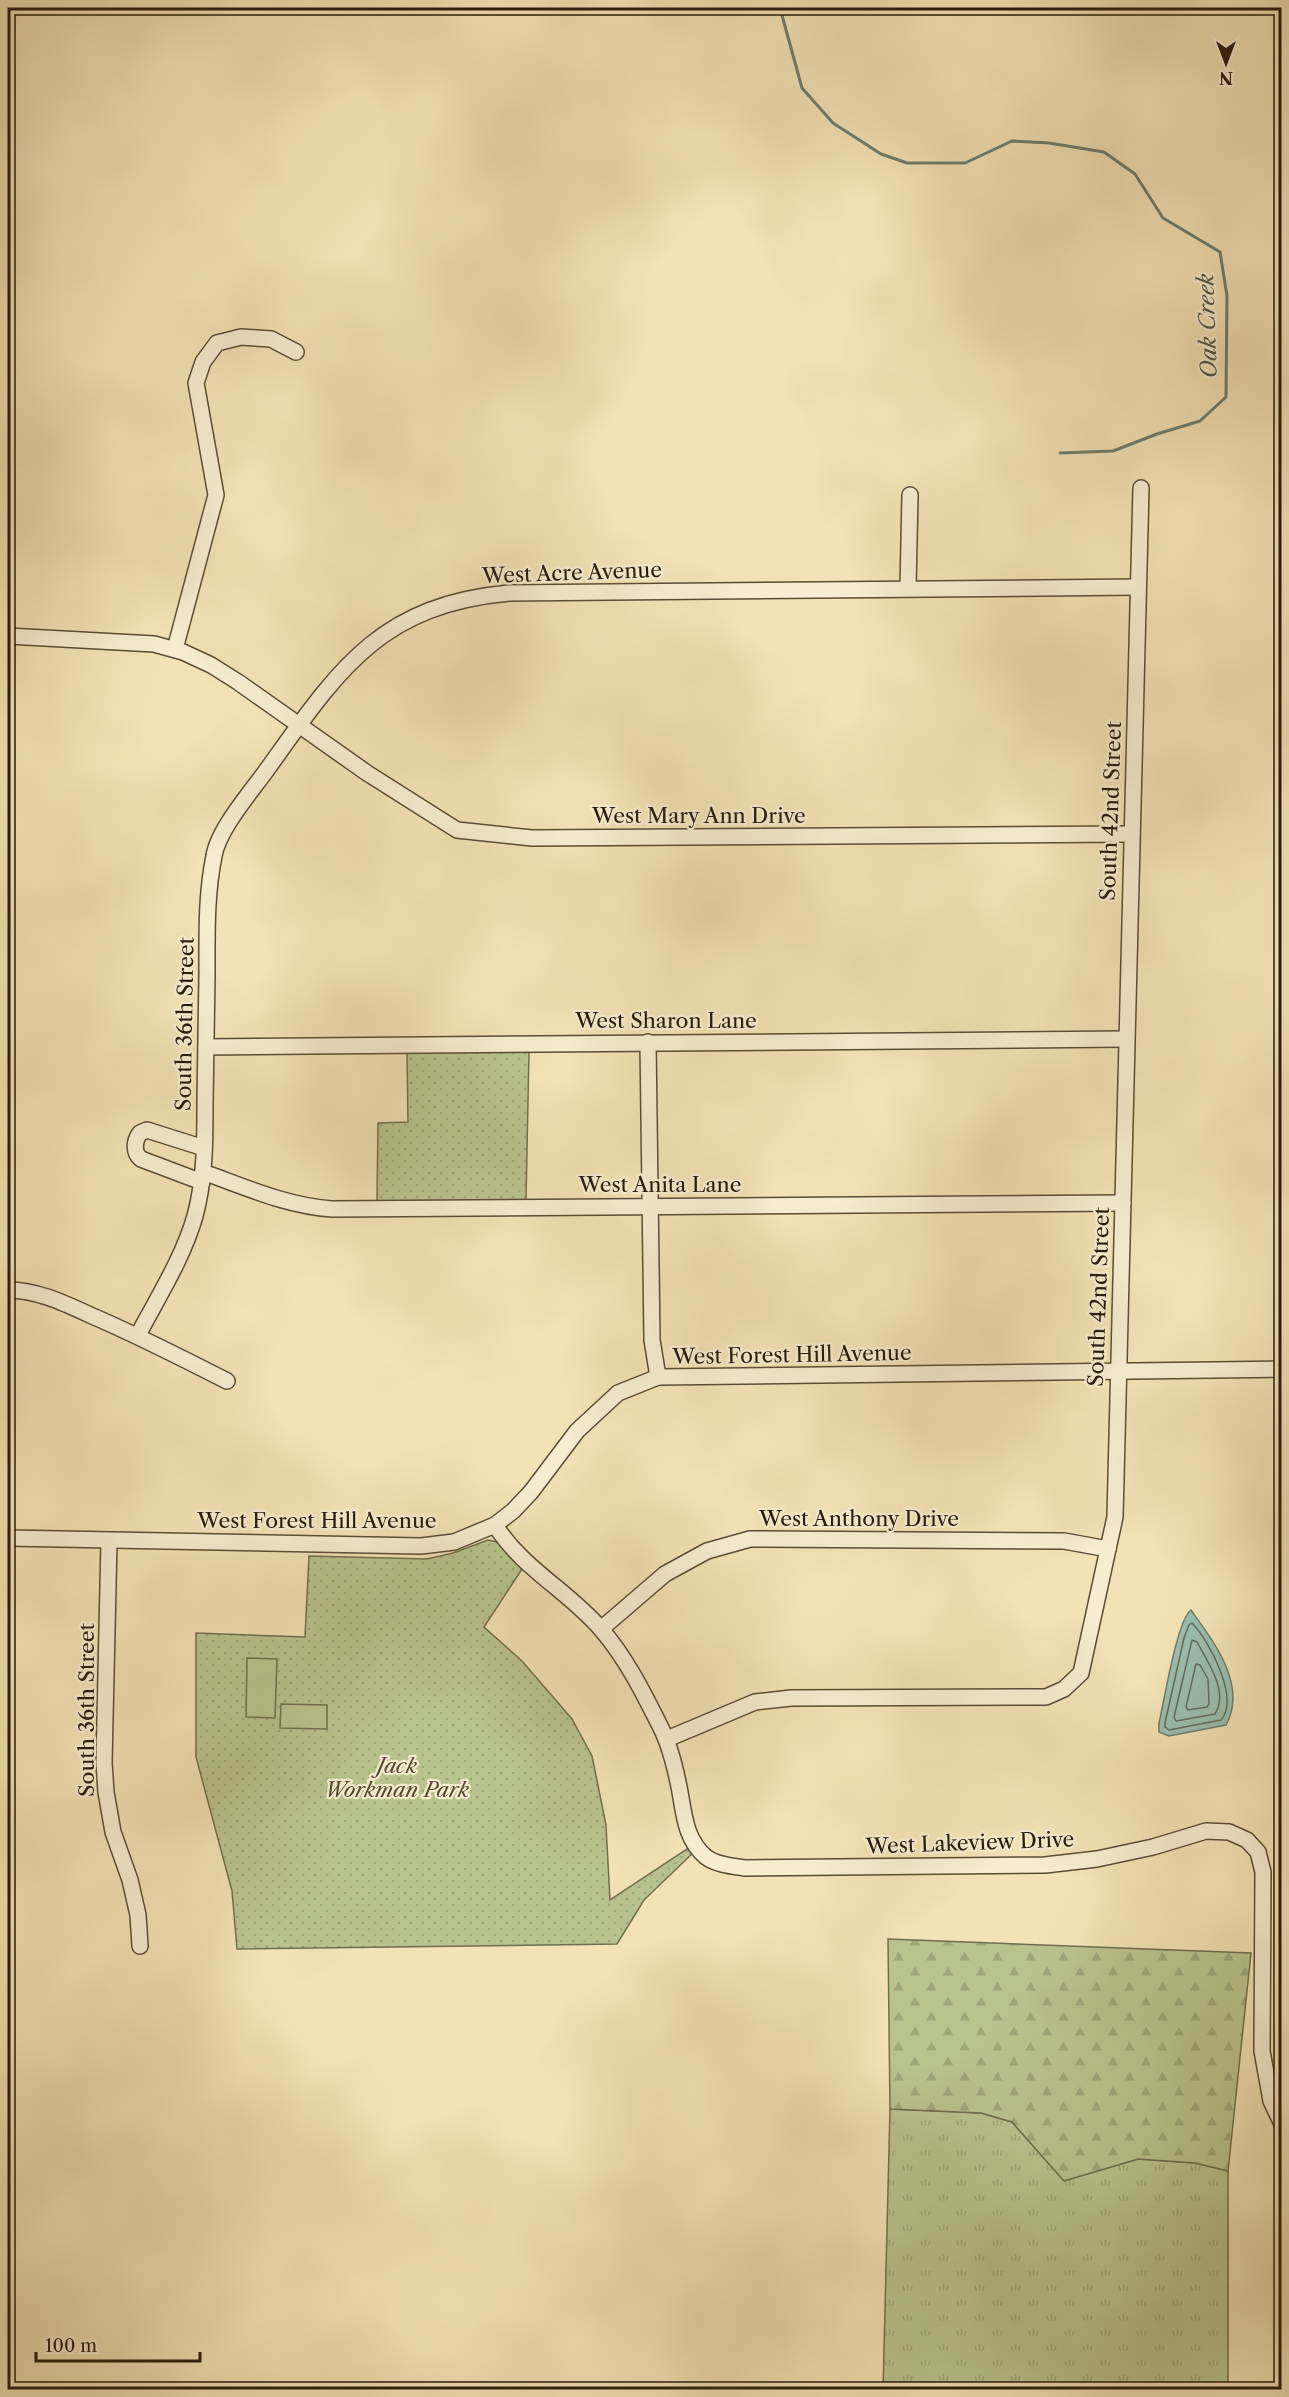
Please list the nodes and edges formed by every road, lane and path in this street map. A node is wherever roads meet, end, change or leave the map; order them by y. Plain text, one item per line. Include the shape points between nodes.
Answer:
1 (296, 352) dead end
2 (1141, 488) dead end
3 (910, 495) dead end
4 (1138, 587) junction
5 (908, 588) junction
6 (8, 636) edge
7 (175, 649) junction
8 (299, 725) junction
9 (1132, 834) junction
10 (1126, 1039) junction
11 (648, 1042) junction
12 (206, 1047) junction
13 (204, 1148) junction
14 (202, 1177) junction
15 (1123, 1203) junction
16 (650, 1206) junction
17 (8, 1290) edge
18 (138, 1335) junction
19 (1281, 1369) edge
20 (1118, 1371) junction
21 (658, 1377) junction
22 (227, 1381) dead end
23 (495, 1525) junction
24 (8, 1538) edge
25 (110, 1541) junction
26 (1108, 1549) junction
27 (601, 1629) junction
28 (667, 1739) junction
29 (140, 1946) dead end
30 (1281, 2124) edge

1 - 7 street via 271,339 241,338 217,343 203,362 196,383 216,495
2 - 4 street, South 42nd Street
3 - 5 street
4 - 5 street, West Acre Avenue
4 - 9 street, South 42nd Street
5 - 8 street, West Acre Avenue via 509,592 460,599 395,626 363,649
6 - 7 street
7 - 8 street via 211,665
8 - 9 street, West Mary Ann Drive via 401,796 458,830 532,838
8 - 12 street, South 36th Street via 232,818 214,853 207,907
9 - 10 street, South 42nd Street
10 - 11 street, West Sharon Lane
10 - 15 street, South 42nd Street
11 - 12 street, West Sharon Lane
11 - 16 street
12 - 13 street, South 36th Street
13 - 14 street, South 36th Street
13 - 14 street, West Anita Lane via 147,1130 140,1133 136,1143 141,1159
14 - 16 street, West Anita Lane via 323,1209
14 - 18 street, South 36th Street via 195,1217 184,1247
15 - 16 street, West Anita Lane
15 - 20 street, South 42nd Street
16 - 21 street via 652,1340
17 - 18 street via 57,1300
18 - 22 street
19 - 20 street, West Forest Hill Avenue
20 - 21 street, West Forest Hill Avenue
20 - 26 street, South 42nd Street via 1115,1517
21 - 23 street, West Forest Hill Avenue via 618,1393 577,1431 531,1492
23 - 25 street, West Forest Hill Avenue via 454,1542 421,1546
23 - 27 street via 523,1561
24 - 25 street, West Forest Hill Avenue
25 - 29 street, South 36th Street via 106,1792 113,1832 138,1915
26 - 27 street, West Anthony Drive via 1064,1541 750,1539 707,1551 665,1574
26 - 28 street, South 42nd Street via 1081,1673 1064,1689 1046,1697 791,1698 755,1702
27 - 28 street via 635,1676
28 - 30 street, West Lakeview Drive via 688,1832 707,1857 745,1869 1045,1865 1097,1859 1206,1831 1229,1832 1247,1840 1257,1852 1263,1872 1262,2051 1271,2101

